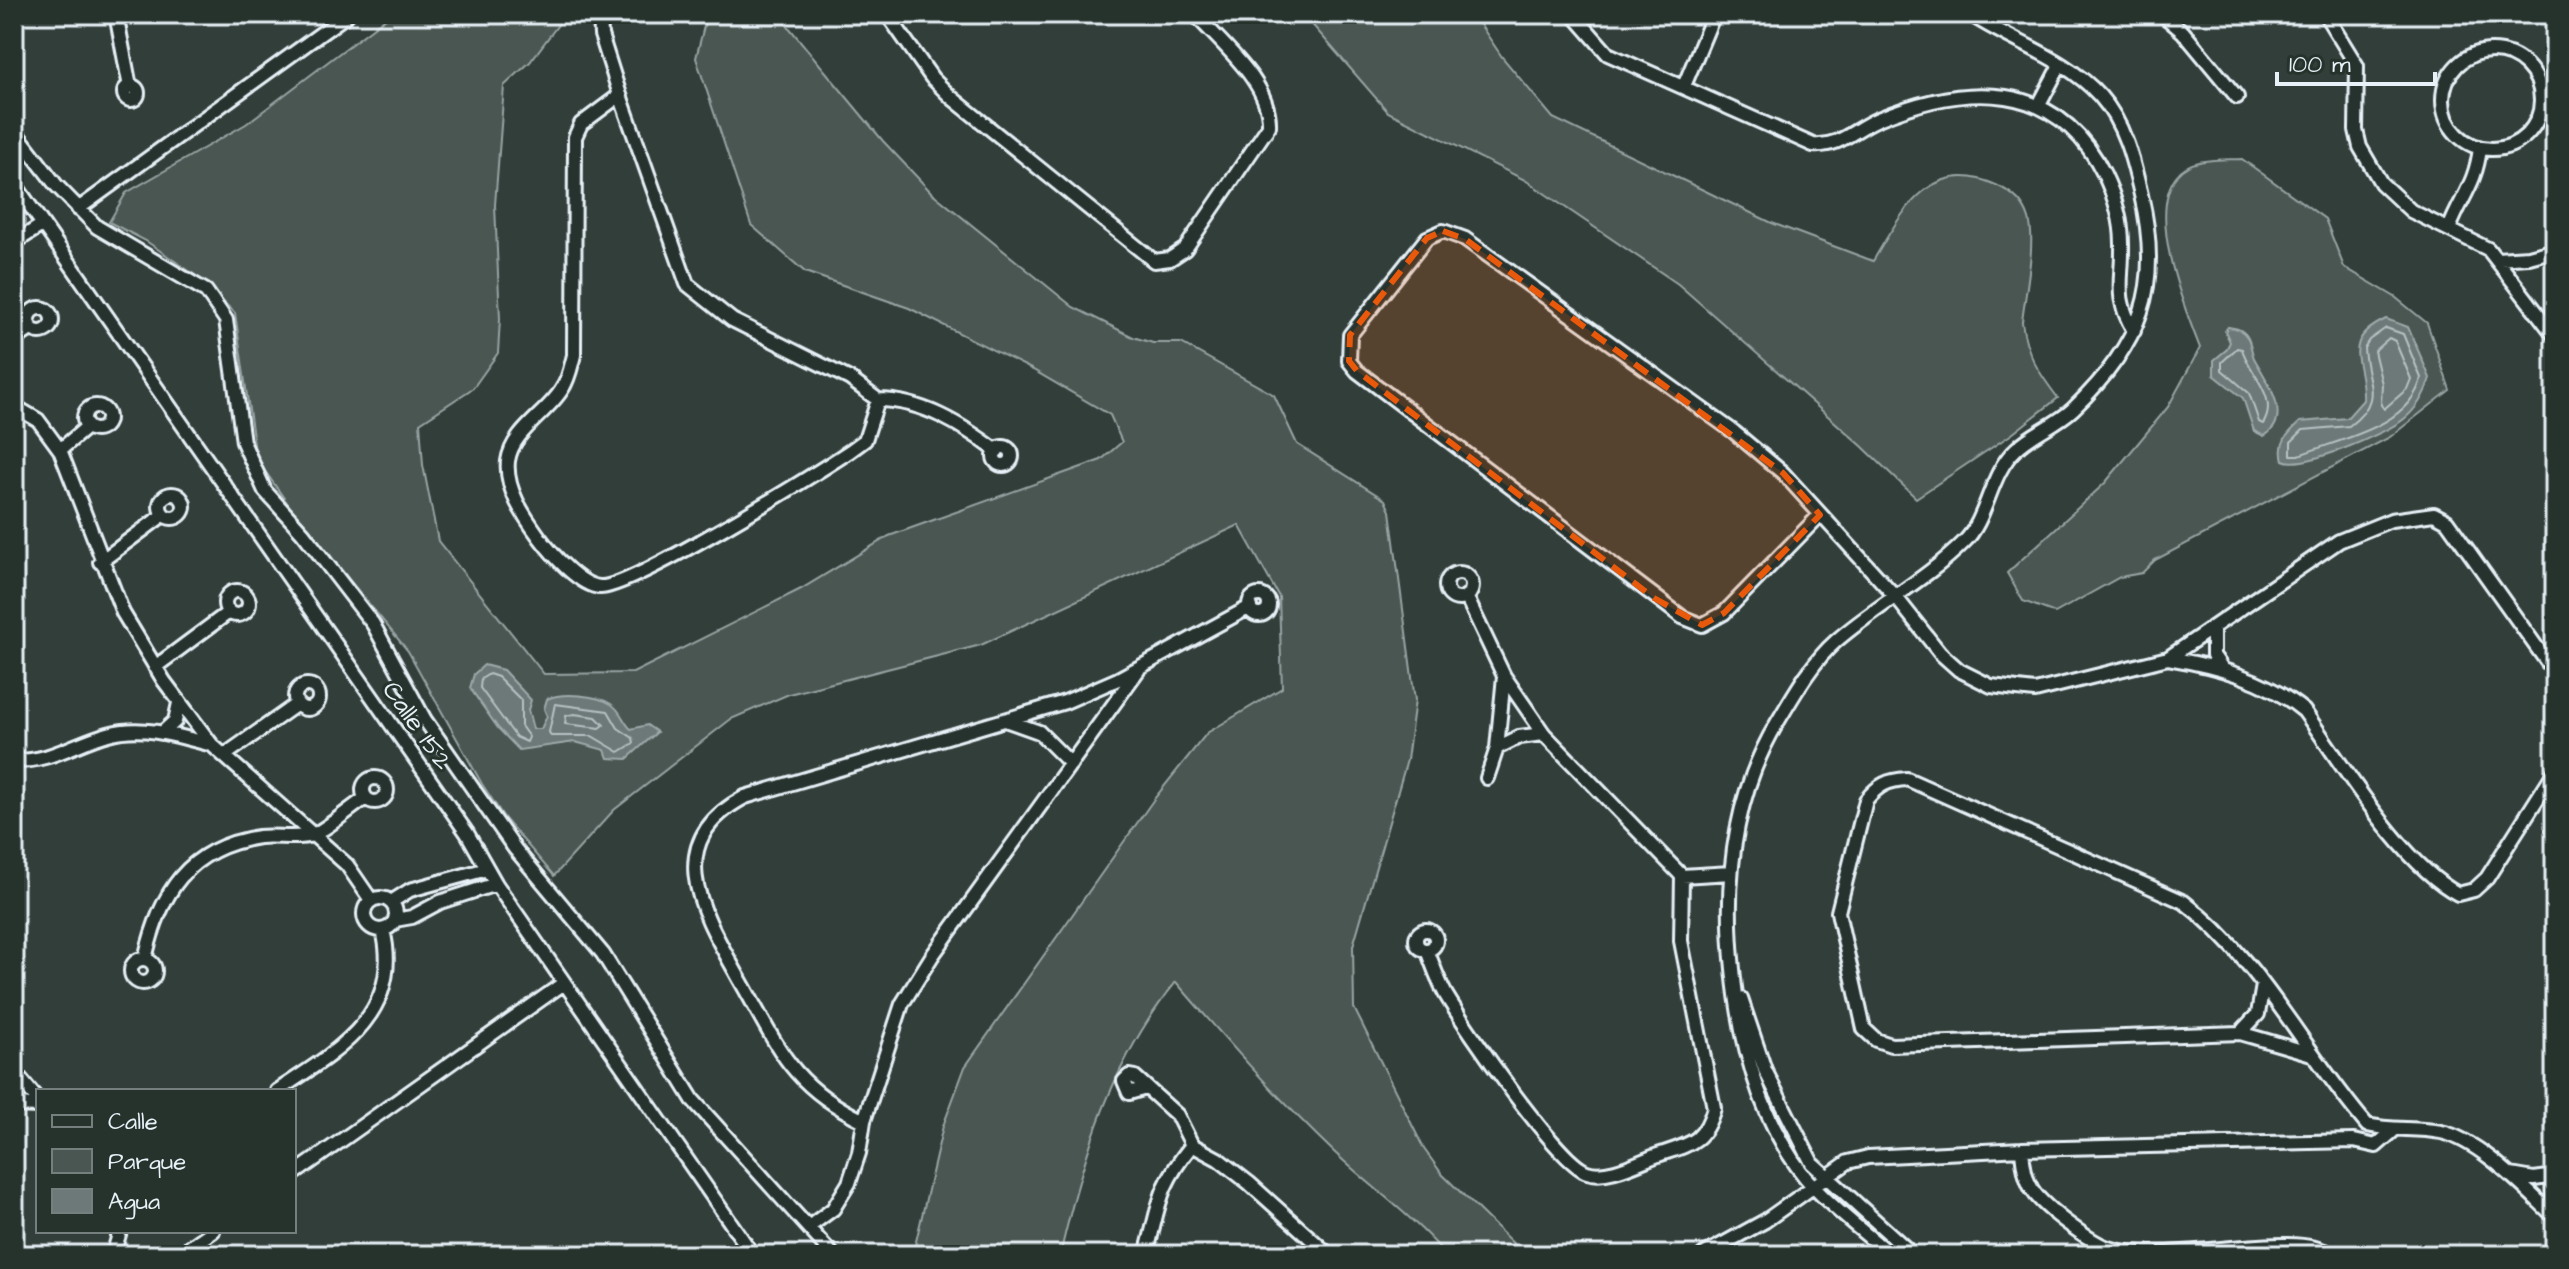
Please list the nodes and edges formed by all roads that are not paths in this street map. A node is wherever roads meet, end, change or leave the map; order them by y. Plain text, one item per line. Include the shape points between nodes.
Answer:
1 (116, 14) edge
2 (348, 14) edge
3 (600, 14) edge
4 (887, 14) edge
5 (1195, 14) edge
6 (1573, 14) edge
7 (1714, 14) edge
8 (1970, 14) edge
9 (2162, 14) edge
10 (2325, 14) edge
11 (2060, 65) junction
12 (1684, 86) junction
13 (130, 87) dead end
14 (620, 95) junction
15 (2237, 97) dead end
16 (2039, 105) junction
17 (14, 130) edge
18 (2480, 148) junction
19 (14, 183) edge
20 (78, 209) junction
21 (42, 225) junction
22 (2449, 229) junction
23 (14, 243) edge
24 (2555, 250) edge
25 (2529, 257) junction
26 (2496, 259) junction
27 (2511, 280) junction
28 (31, 329) dead end
29 (2134, 331) junction
30 (2555, 336) edge
31 (14, 340) edge
32 (878, 400) junction
33 (14, 406) edge
34 (87, 427) dead end
35 (60, 450) junction
36 (997, 451) dead end
37 (163, 515) dead end
38 (1820, 515) junction
39 (100, 562) junction
40 (1466, 596) dead end
41 (1895, 596) junction
42 (1250, 607) dead end
43 (229, 612) dead end
44 (2213, 627) junction
45 (2168, 658) junction
46 (155, 667) junction
47 (1140, 667) junction
48 (2221, 667) junction
49 (2555, 673) edge
50 (1504, 676) junction
51 (179, 703) junction
52 (297, 704) dead end
53 (1008, 721) junction
54 (162, 733) junction
55 (1544, 734) junction
56 (212, 745) junction
57 (1497, 748) junction
58 (225, 755) junction
59 (15, 762) edge
60 (1071, 764) junction
61 (2555, 771) edge
62 (1487, 778) dead end
63 (366, 798) dead end
64 (283, 808) junction
65 (312, 835) junction
66 (274, 836) junction
67 (487, 869) junction
68 (1731, 873) junction
69 (1682, 876) junction
70 (496, 884) junction
71 (371, 900) junction
72 (391, 902) junction
73 (395, 920) junction
74 (383, 930) junction
75 (1427, 950) dead end
76 (145, 959) dead end
77 (1733, 973) junction
78 (564, 983) junction
79 (2263, 985) junction
80 (2240, 1033) junction
81 (2312, 1054) junction
82 (16, 1073) edge
83 (1146, 1088) dead end
84 (280, 1089) edge
85 (36, 1100) edge
86 (14, 1103) edge
87 (36, 1103) edge
88 (864, 1121) junction
89 (2367, 1125) junction
90 (2393, 1131) junction
91 (2354, 1141) junction
92 (1192, 1145) junction
93 (2022, 1149) junction
94 (296, 1173) edge
95 (2510, 1175) junction
96 (1826, 1178) junction
97 (2555, 1178) edge
98 (1815, 1187) junction
99 (2554, 1216) edge
100 (810, 1226) junction
101 (119, 1233) edge
102 (210, 1233) edge
103 (2108, 1251) edge
104 (113, 1255) edge
105 (179, 1255) edge
106 (753, 1255) edge
107 (833, 1255) edge
108 (1146, 1255) edge
109 (1329, 1255) edge
110 (1704, 1255) edge
111 (1890, 1255) edge
112 (1913, 1255) edge
113 (2150, 1255) edge
114 (2331, 1255) edge

1 - 13 street
2 - 20 street
3 - 14 street via 601,35
4 - 5 street via 951,97 1154,261 1185,249 1269,126 1263,93
6 - 12 street via 1608,54
7 - 12 street
8 - 11 street
9 - 15 street
10 - 22 street via 2357,66 2355,121 2368,163 2392,196
11 - 16 street
11 - 29 street via 2098,94 2115,115 2136,174 2150,266 2145,309
12 - 16 street via 1813,145 1828,146 1875,120 1941,99 1992,94
14 - 32 street via 687,284 732,320 850,379
14 - 32 street via 581,124 575,137 574,355 569,374 508,460 511,487 543,542 585,581 600,587 623,582 850,451 865,440
16 - 29 street via 2081,139 2103,172 2123,243 2118,294
17 - 20 street
18 - 18 street via 2510,146 2524,138 2540,112 2542,97 2531,68 2505,52 2471,55 2447,79 2442,96 2451,128
18 - 22 street via 2477,174
19 - 21 street, Calle 152
20 - 100 street via 108,234 206,291 226,320 243,442 265,491 373,624 425,720 515,849 603,954 693,1100
21 - 23 street
21 - 67 street, Calle 152
22 - 26 street via 2476,241
24 - 25 street
25 - 26 street
25 - 27 street
26 - 27 street
27 - 30 street
28 - 31 street
29 - 41 street via 2073,409 2016,449 1966,541
32 - 36 street via 904,400 930,411
33 - 35 street via 38,420
34 - 35 street
35 - 39 street
37 - 39 street
38 - 38 street via 1724,613 1702,625 1682,617 1357,371 1349,361 1350,335 1427,238 1443,231 1465,239 1734,432 1783,473
38 - 41 street
39 - 46 street
40 - 50 street
41 - 45 street via 1940,653 1991,686 2035,691
41 - 68 street via 1832,645 1776,724 1751,775
42 - 47 street
43 - 46 street
44 - 45 street
44 - 48 street via 2213,655
44 - 49 street via 2339,541 2391,520 2434,514 2447,521
45 - 48 street
46 - 51 street
47 - 53 street
47 - 60 street
48 - 61 street via 2304,711 2413,861 2458,894 2474,890 2487,878
50 - 55 street
50 - 57 street
51 - 54 street via 175,721
51 - 56 street
52 - 58 street
53 - 60 street via 1039,732
53 - 88 street via 745,797 719,811 705,829 696,861 696,891 707,923 800,1077 816,1094
54 - 56 street
54 - 59 street via 110,733 50,757
55 - 57 street via 1519,737
55 - 69 street
56 - 58 street
57 - 62 street
58 - 64 street
60 - 88 street via 902,1004
63 - 65 street
64 - 65 street
64 - 66 street
65 - 66 street
65 - 71 street via 347,865
66 - 76 street via 235,842 209,853 176,880
67 - 70 street, Calle 152
67 - 72 street via 410,890
68 - 69 street
68 - 77 street
69 - 75 street via 1681,941 1714,1108 1708,1127 1691,1144 1603,1174 1587,1172 1562,1153 1464,1025
70 - 73 street
70 - 78 street, Calle 152
71 - 72 street
71 - 74 street via 364,919 371,928
72 - 73 street
73 - 74 street
74 - 84 street via 385,975 364,1025 336,1052
77 - 96 street via 1783,1112
77 - 98 street via 1748,1063 1789,1155
78 - 94 street
78 - 106 street, Calle 152
79 - 80 street via 2258,1014
79 - 80 street via 2208,920 2184,902 1907,779 1892,779 1866,800 1838,912 1864,1029 1876,1040 1891,1045
79 - 81 street
80 - 81 street
81 - 89 street
82 - 85 street
82 - 86 street
83 - 92 street via 1177,1115
86 - 87 street
88 - 100 street via 849,1183 833,1209
89 - 90 street
89 - 91 street
90 - 91 street via 2376,1146
90 - 95 street via 2421,1129 2453,1136
91 - 93 street
92 - 108 street via 1160,1192
92 - 109 street via 1249,1183
93 - 96 street via 1868,1157 1848,1162
93 - 103 street via 2023,1176 2032,1192
95 - 97 street
95 - 99 street
96 - 98 street
96 - 112 street
97 - 99 street
98 - 110 street
98 - 111 street
100 - 107 street
101 - 104 street
102 - 105 street
103 - 113 street
113 - 114 street via 2306,1245

